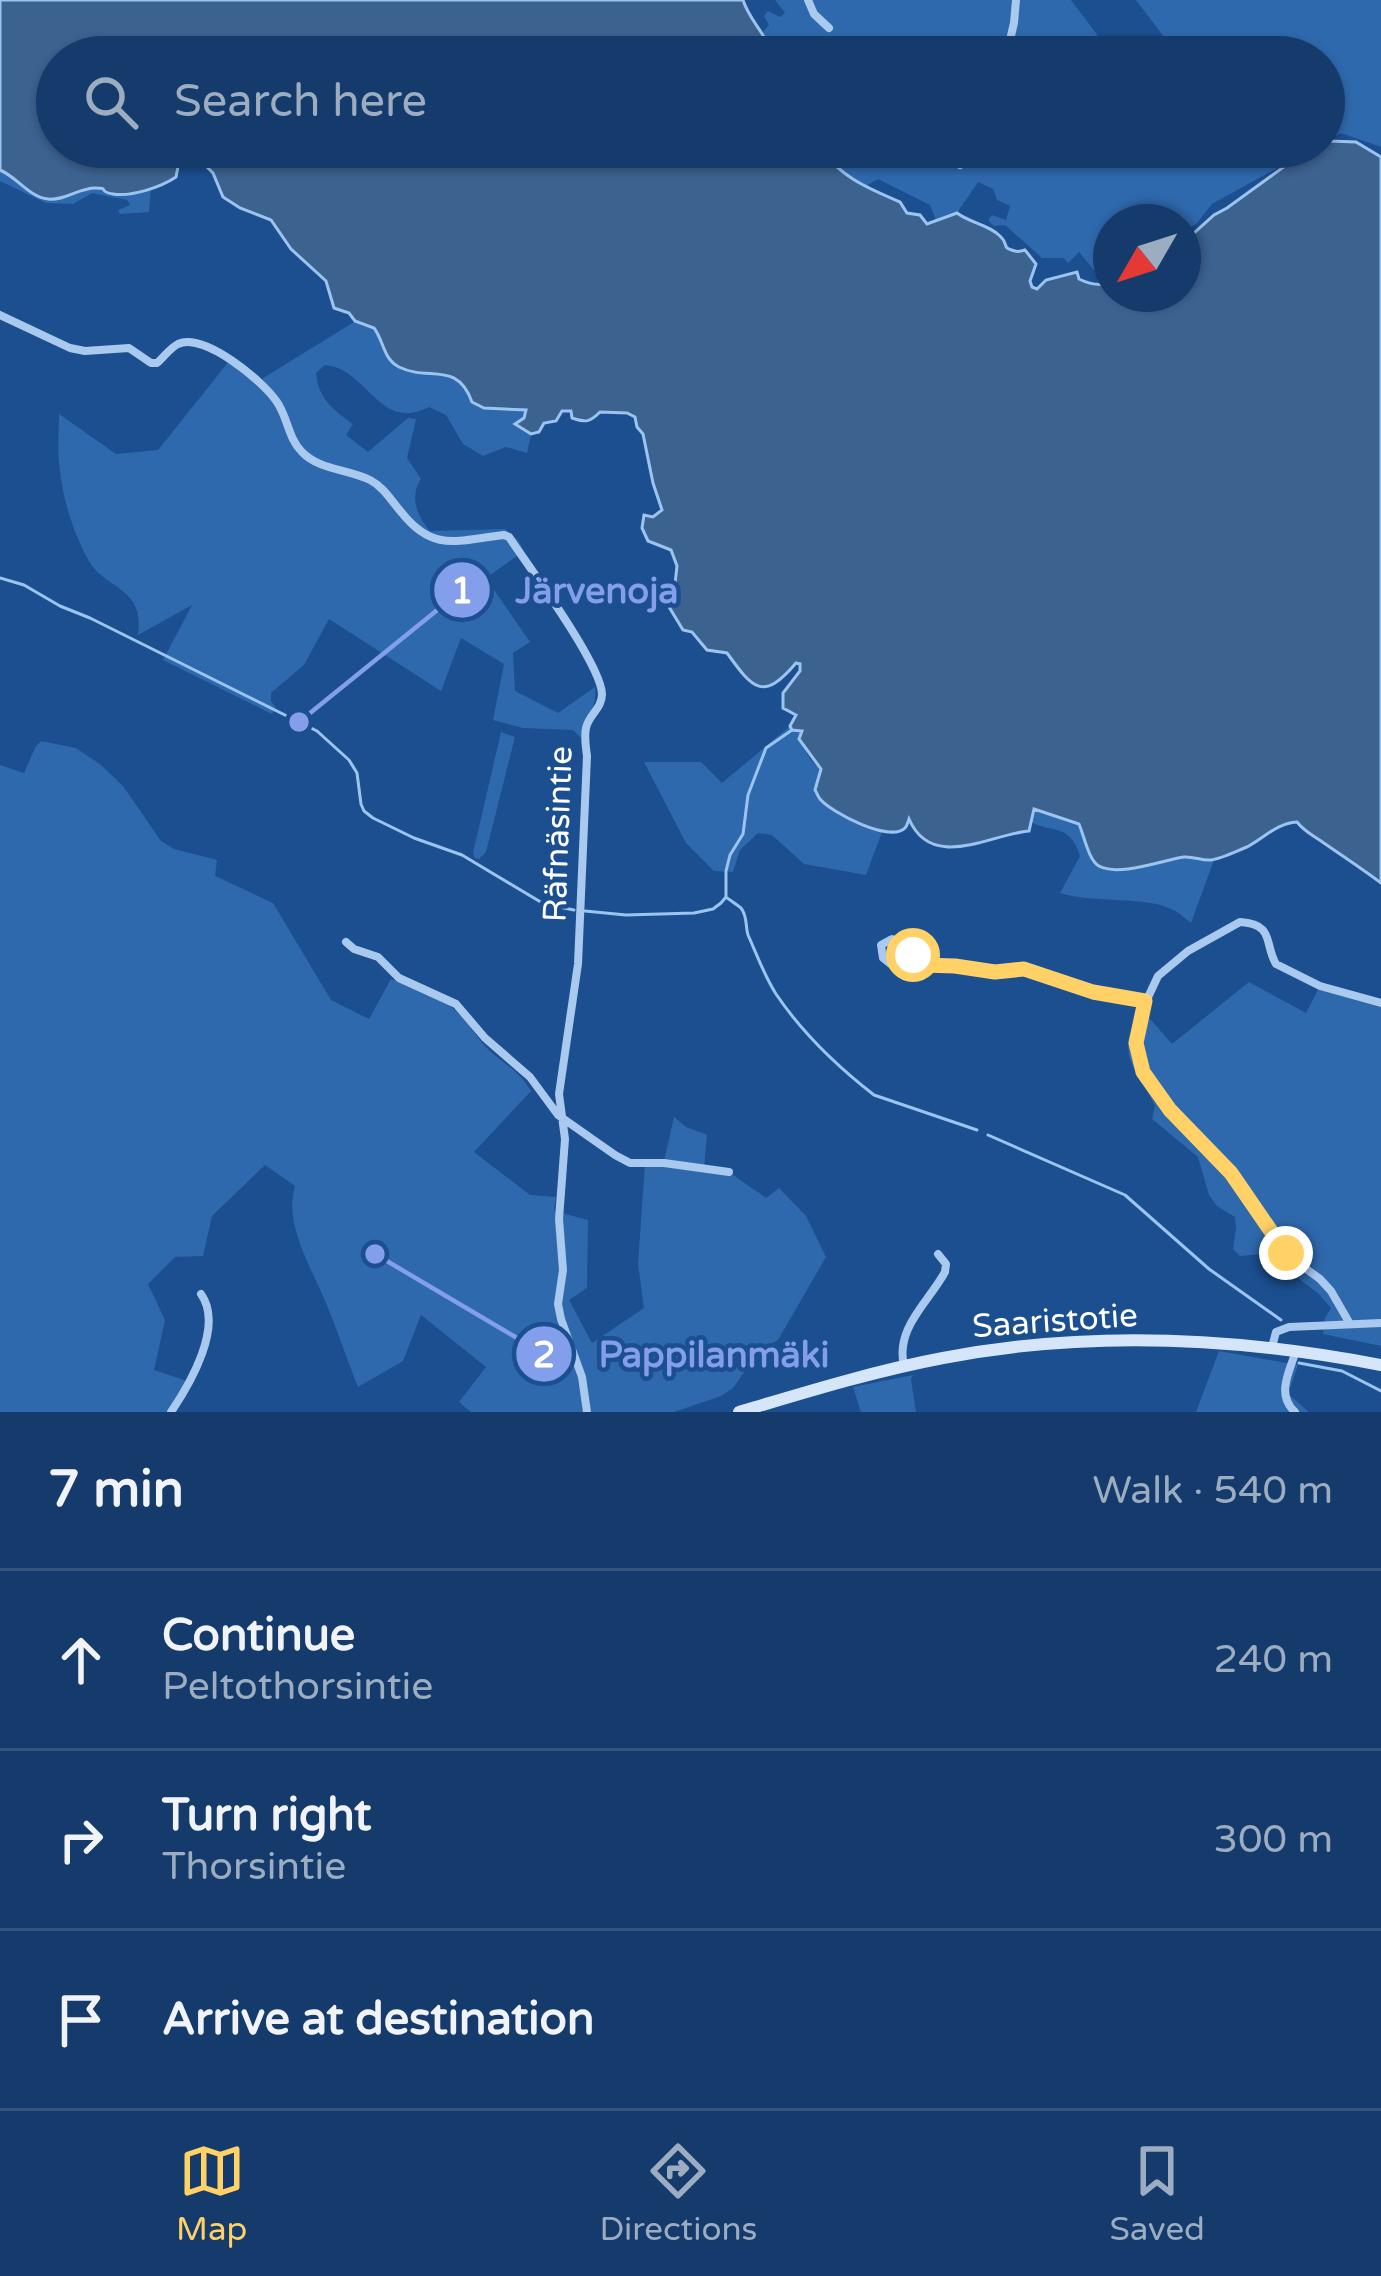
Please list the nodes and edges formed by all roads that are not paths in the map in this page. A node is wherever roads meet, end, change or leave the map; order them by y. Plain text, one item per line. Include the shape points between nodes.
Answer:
1 (808, 0) edge
2 (1016, 0) edge
3 (829, 28) dead end
4 (1011, 36) edge
5 (0, 315) edge
6 (346, 942) dead end
7 (922, 965) junction
8 (1145, 1001) junction
9 (1381, 1003) edge
10 (564, 1121) junction
11 (729, 1172) dead end
12 (938, 1254) dead end
13 (201, 1294) dead end
14 (1381, 1323) edge
15 (1350, 1324) junction
16 (1272, 1347) junction
17 (1296, 1350) junction
18 (1381, 1364) edge
19 (904, 1366) junction
20 (171, 1412) edge
21 (587, 1412) edge
22 (739, 1412) edge
23 (1295, 1412) edge

1 - 3 street
2 - 4 street
5 - 10 street, Räfnäsintie via 70,348 129,347 151,363 178,344 207,346 260,381 302,452 376,482 430,539 509,537 602,695 585,729 578,964 559,1094
6 - 10 street via 456,1004
7 - 7 street via 893,966 881,945 903,944
7 - 8 street via 1024,969
8 - 9 street via 1170,965 1240,922 1264,932 1276,964
8 - 15 street via 1136,1043 1143,1072 1231,1173 1286,1253 1331,1291
10 - 11 street via 630,1163
10 - 21 street, Räfnäsintie via 558,1304
12 - 19 street via 945,1272 905,1335
13 - 20 street via 209,1317 201,1358
14 - 15 street
15 - 16 street via 1283,1328
16 - 17 main road, Saaristotie
16 - 19 main road, Saaristotie via 1082,1341
17 - 18 main road, Saaristotie
17 - 23 street via 1284,1396
19 - 22 main road, Saaristotie

